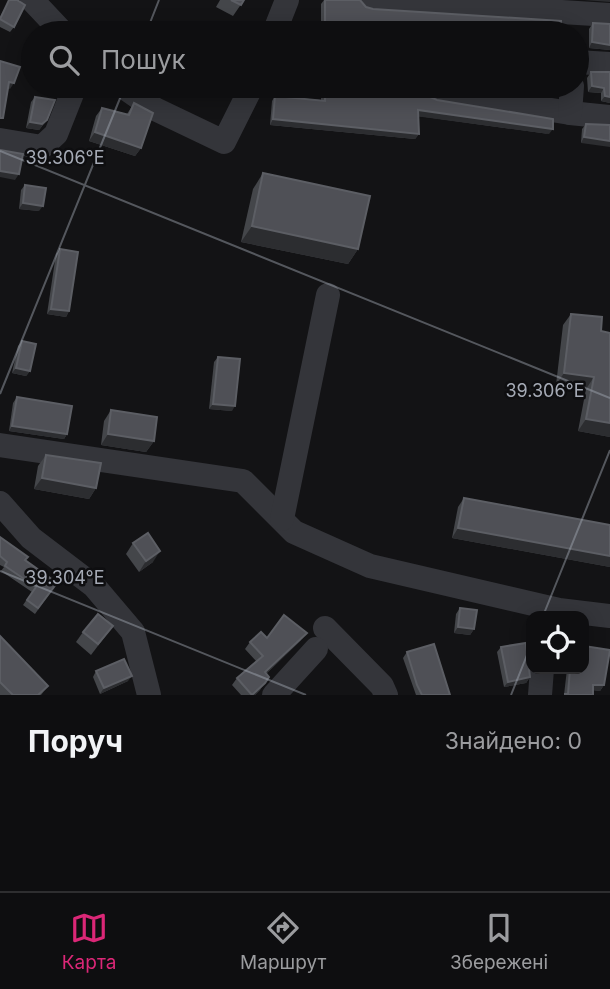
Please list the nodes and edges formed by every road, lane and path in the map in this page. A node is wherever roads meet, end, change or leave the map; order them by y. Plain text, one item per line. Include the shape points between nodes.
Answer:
1 (32, 0) edge
2 (287, 0) edge
3 (370, 0) edge
4 (576, 15) edge
5 (610, 15) edge
6 (52, 21) edge
7 (279, 21) edge
8 (589, 63) edge
9 (610, 64) edge
10 (70, 98) edge
11 (139, 98) edge
12 (246, 98) edge
13 (479, 98) edge
14 (571, 98) edge
15 (570, 113) junction
16 (610, 117) edge
17 (0, 140) edge
18 (328, 295) dead end
19 (0, 445) edge
20 (0, 503) edge
21 (282, 519) junction
22 (550, 611) edge
23 (589, 615) edge
24 (610, 616) edge
25 (542, 674) edge
26 (149, 695) edge
27 (274, 695) edge
28 (386, 695) edge
29 (540, 695) edge

1 - 6 street
2 - 7 street
3 - 4 street
4 - 5 street
8 - 9 street
10 - 17 street via 56,134 42,147
11 - 12 street via 225,142
13 - 15 street
14 - 15 street
15 - 16 street
18 - 21 street
19 - 21 street via 243,481
20 - 26 street via 31,538 94,586 133,632
21 - 22 street via 294,532 370,566
23 - 24 street
25 - 29 street
27 - 28 street via 321,638 382,686

